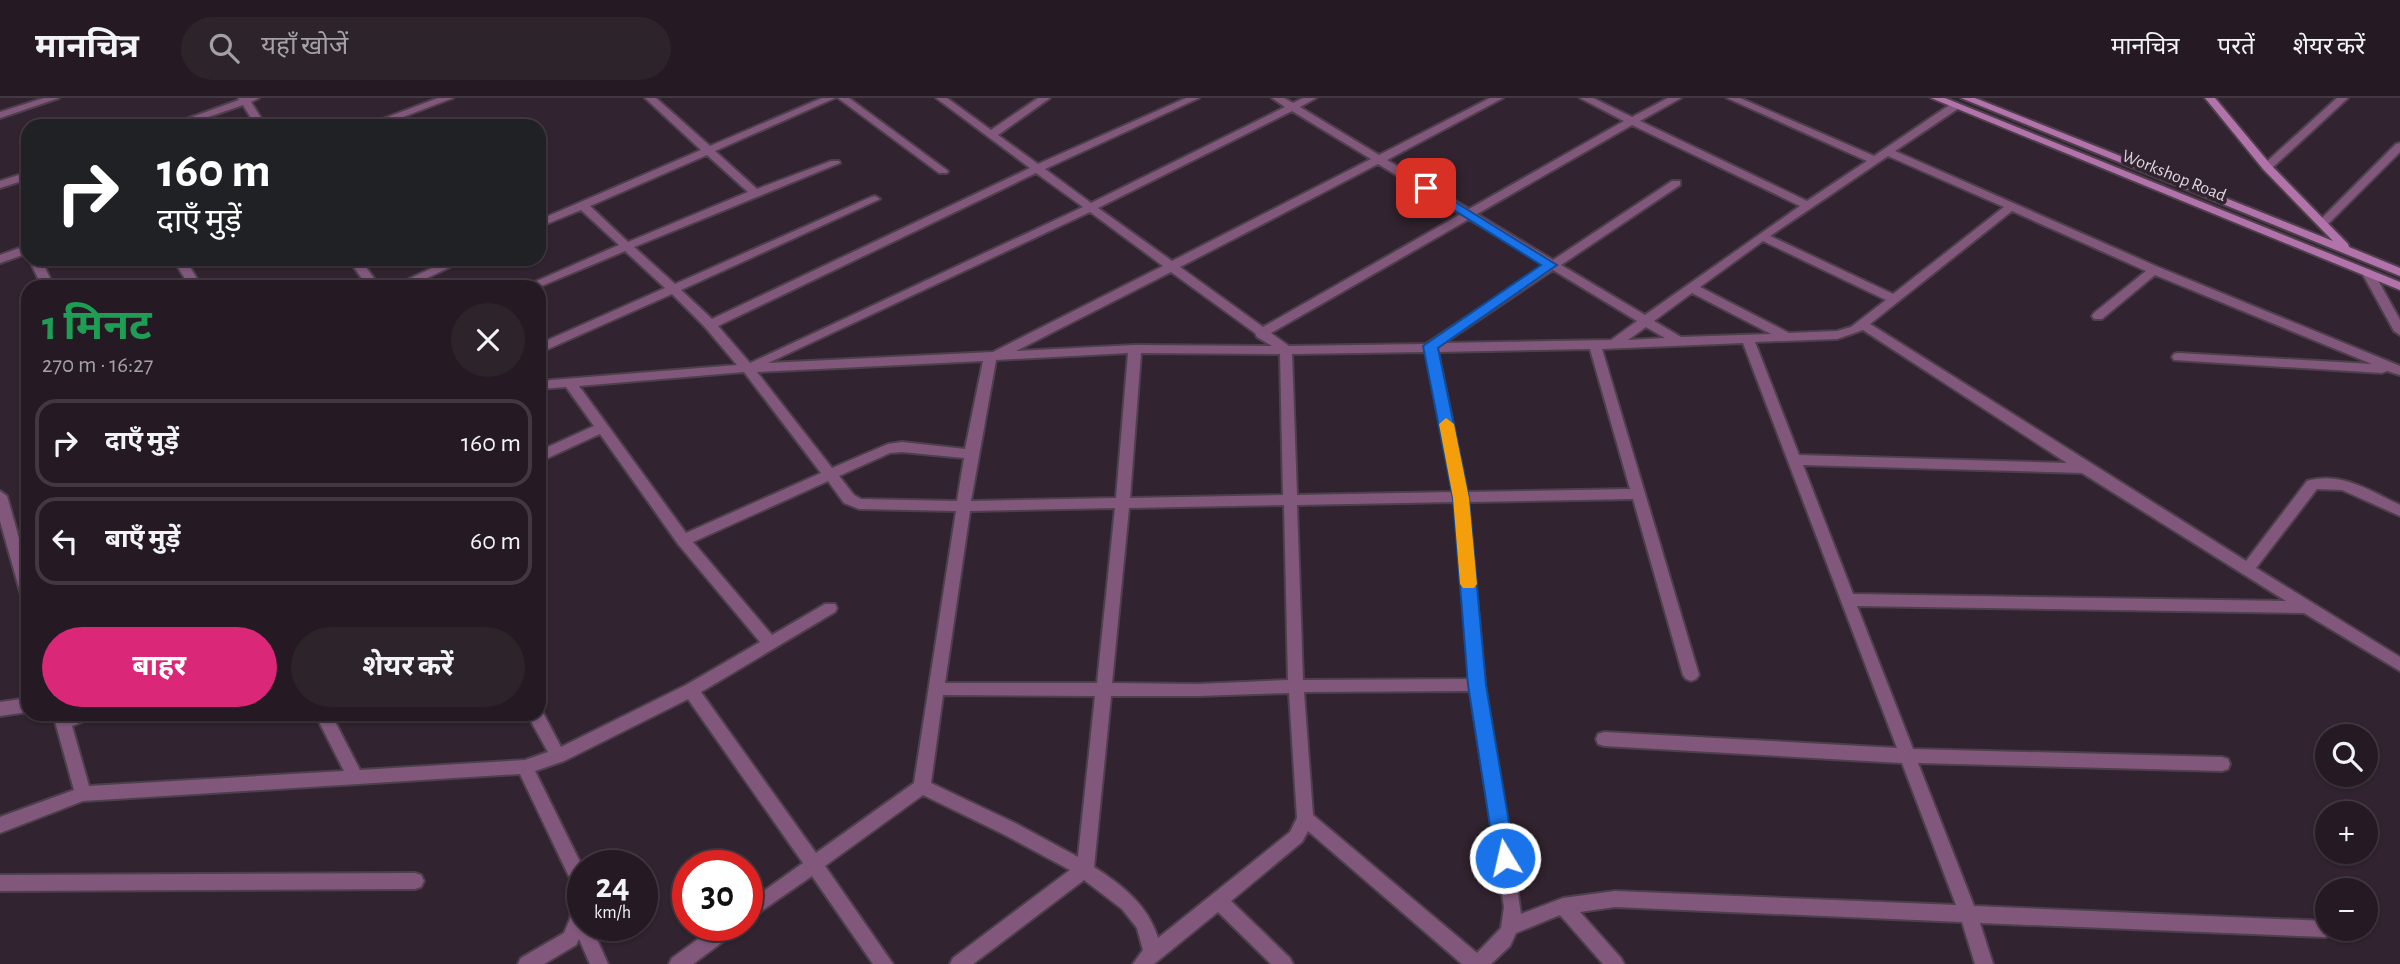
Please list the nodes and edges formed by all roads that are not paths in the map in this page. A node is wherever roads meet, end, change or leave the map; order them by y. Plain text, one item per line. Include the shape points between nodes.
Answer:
1 (54, 98) edge
2 (448, 98) edge
3 (650, 98) edge
4 (830, 98) edge
5 (843, 98) edge
6 (941, 98) edge
7 (1045, 98) edge
8 (1194, 98) edge
9 (1277, 98) edge
10 (1311, 98) edge
11 (1498, 98) edge
12 (1585, 98) edge
13 (1676, 98) edge
14 (1732, 98) edge
15 (1936, 98) edge
16 (1966, 98) edge
17 (2210, 98) edge
18 (2343, 98) edge
19 (247, 99) edge
20 (1983, 101) edge
21 (1955, 106) junction
22 (1293, 108) junction
23 (0, 115) edge
24 (191, 119) edge
25 (257, 119) edge
26 (389, 119) edge
27 (1631, 121) junction
28 (991, 135) junction
29 (2400, 146) edge
30 (709, 151) junction
31 (1888, 152) junction
32 (1381, 160) junction
33 (1876, 161) junction
34 (835, 163) dead end
35 (2267, 167) junction
36 (1038, 169) junction
37 (943, 171) dead end
38 (21, 178) edge
39 (1676, 183) dead end
40 (0, 185) edge
41 (755, 193) junction
42 (875, 199) dead end
43 (583, 205) junction
44 (1809, 206) junction
45 (1091, 207) junction
46 (2011, 207) junction
47 (1471, 215) junction
48 (546, 221) edge
49 (2322, 224) junction
50 (1762, 236) junction
51 (625, 247) junction
52 (21, 252) edge
53 (2350, 252) junction
54 (0, 259) edge
55 (1550, 265) junction
56 (445, 266) edge
57 (1172, 267) junction
58 (2154, 270) junction
59 (2400, 272) edge
60 (2368, 273) junction
61 (414, 280) edge
62 (546, 280) edge
63 (2400, 286) edge
64 (1692, 288) junction
65 (675, 289) junction
66 (1892, 298) junction
67 (2098, 316) dead end
68 (1646, 322) junction
69 (1861, 324) junction
70 (710, 326) junction
71 (2400, 331) edge
72 (1261, 334) junction
73 (1789, 338) junction
74 (1748, 340) junction
75 (1682, 343) junction
76 (1595, 345) junction
77 (1613, 345) junction
78 (546, 346) edge
79 (1430, 346) junction
80 (1135, 349) junction
81 (1286, 350) junction
82 (2178, 357) dead end
83 (990, 358) junction
84 (747, 368) junction
85 (2399, 370) edge
86 (570, 383) junction
87 (546, 385) edge
88 (602, 428) junction
89 (546, 454) edge
90 (971, 454) junction
91 (1794, 460) junction
92 (2085, 468) junction
93 (829, 473) junction
94 (1638, 494) junction
95 (0, 495) edge
96 (1461, 498) junction
97 (1292, 501) junction
98 (1124, 502) junction
99 (964, 506) junction
100 (2400, 511) edge
101 (3, 522) edge
102 (683, 540) junction
103 (21, 565) edge
104 (2247, 570) junction
105 (1847, 600) junction
106 (2306, 607) junction
107 (830, 608) dead end
108 (771, 644) junction
109 (2400, 664) edge
110 (1691, 675) dead end
111 (1477, 685) junction
112 (1296, 686) junction
113 (938, 689) junction
114 (1105, 689) junction
115 (691, 690) junction
116 (21, 706) edge
117 (0, 709) edge
118 (63, 721) edge
119 (327, 721) edge
120 (539, 721) edge
121 (1604, 739) dead end
122 (558, 756) junction
123 (1907, 756) junction
124 (2222, 764) dead end
125 (525, 767) junction
126 (356, 778) junction
127 (922, 787) junction
128 (83, 794) junction
129 (1305, 818) junction
130 (0, 825) edge
131 (567, 855) edge
132 (811, 865) junction
133 (1085, 869) junction
134 (415, 881) dead end
135 (0, 883) edge
136 (763, 900) edge
137 (1218, 900) junction
138 (1563, 906) junction
139 (1968, 914) junction
140 (1512, 926) junction
141 (2315, 929) edge
142 (567, 941) edge
143 (589, 941) edge
144 (709, 941) edge
145 (1147, 959) edge
146 (527, 964) edge
147 (599, 964) edge
148 (678, 964) edge
149 (884, 964) edge
150 (960, 964) edge
151 (1284, 964) edge
152 (1477, 964) edge
153 (1615, 964) edge
154 (1984, 964) edge

1 - 23 street
2 - 26 street
3 - 30 street
4 - 30 street
5 - 37 street
6 - 28 street
7 - 28 street
8 - 36 street
9 - 22 street
10 - 22 street
11 - 32 street
12 - 27 street
13 - 27 street
14 - 33 street
15 - 21 main road, Workshop Road
16 - 20 main road, Workshop Road
17 - 35 main road
18 - 35 street
19 - 24 street
19 - 25 street
20 - 53 main road, Workshop Road
21 - 31 street
21 - 60 main road, Workshop Road
22 - 32 street
22 - 45 street
27 - 44 street
27 - 47 street
28 - 36 street
29 - 49 street
30 - 41 street
30 - 43 street
31 - 33 street
31 - 46 street
32 - 47 street
32 - 57 street
33 - 44 street
34 - 41 street
35 - 49 main road
36 - 45 street
36 - 70 street
38 - 40 street
39 - 55 street
41 - 51 street
42 - 65 street
43 - 48 street
43 - 51 street
44 - 50 street
45 - 57 street
45 - 84 street
46 - 58 street
46 - 66 street
47 - 55 street
47 - 72 street
49 - 53 main road
50 - 64 street
50 - 66 street
51 - 62 street
51 - 65 street
52 - 54 street
53 - 59 main road, Workshop Road
53 - 60 main road
55 - 68 street
55 - 79 street
56 - 61 street
57 - 72 street
57 - 83 street
58 - 67 street
58 - 85 street
60 - 63 main road, Workshop Road
60 - 71 street
64 - 68 street
64 - 73 street
65 - 70 street
65 - 78 street
66 - 69 street
68 - 75 street
68 - 77 street
69 - 73 street via 1837,335
69 - 92 street
70 - 84 street
72 - 81 street
73 - 74 street
74 - 75 street
74 - 91 street
75 - 77 street
76 - 77 street
76 - 79 street
76 - 94 street
79 - 81 street
79 - 96 street
80 - 81 street
80 - 83 street
80 - 98 street
81 - 97 street
82 - 85 street
83 - 84 street
83 - 90 street
84 - 86 street
84 - 93 street
86 - 87 street
86 - 88 street
88 - 89 street
88 - 102 street
90 - 93 street via 902,447
90 - 99 street
91 - 92 street
91 - 105 street
92 - 104 street
93 - 99 street via 849,499 859,504
93 - 102 street
94 - 96 street
94 - 110 street
95 - 101 street
96 - 97 street
96 - 111 street
97 - 98 street
97 - 112 street
98 - 99 street
98 - 114 street
99 - 113 street
100 - 104 street via 2339,484 2320,481 2312,485
101 - 103 street
102 - 108 street
104 - 106 street
105 - 106 street
105 - 123 street
106 - 109 street
107 - 108 street
108 - 115 street
111 - 112 street
111 - 140 street via 1513,907
112 - 114 street
112 - 129 street
113 - 114 street
113 - 127 street
114 - 133 street
115 - 122 street
115 - 132 street
116 - 117 street
118 - 128 street
119 - 126 street
120 - 122 street
121 - 123 street
122 - 125 street
123 - 124 street
123 - 139 street
125 - 126 street
125 - 131 street
126 - 128 street
127 - 132 street
127 - 133 street
128 - 130 street
129 - 137 street via 1296,836 1276,855
129 - 152 street
132 - 136 street
132 - 149 street
133 - 145 street via 1144,923
133 - 150 street
134 - 135 street
137 - 145 street
137 - 151 street
138 - 139 street via 1615,899
138 - 140 street
138 - 153 street
139 - 141 street
139 - 154 street
140 - 152 street via 1506,938
142 - 146 street
143 - 147 street
144 - 148 street

